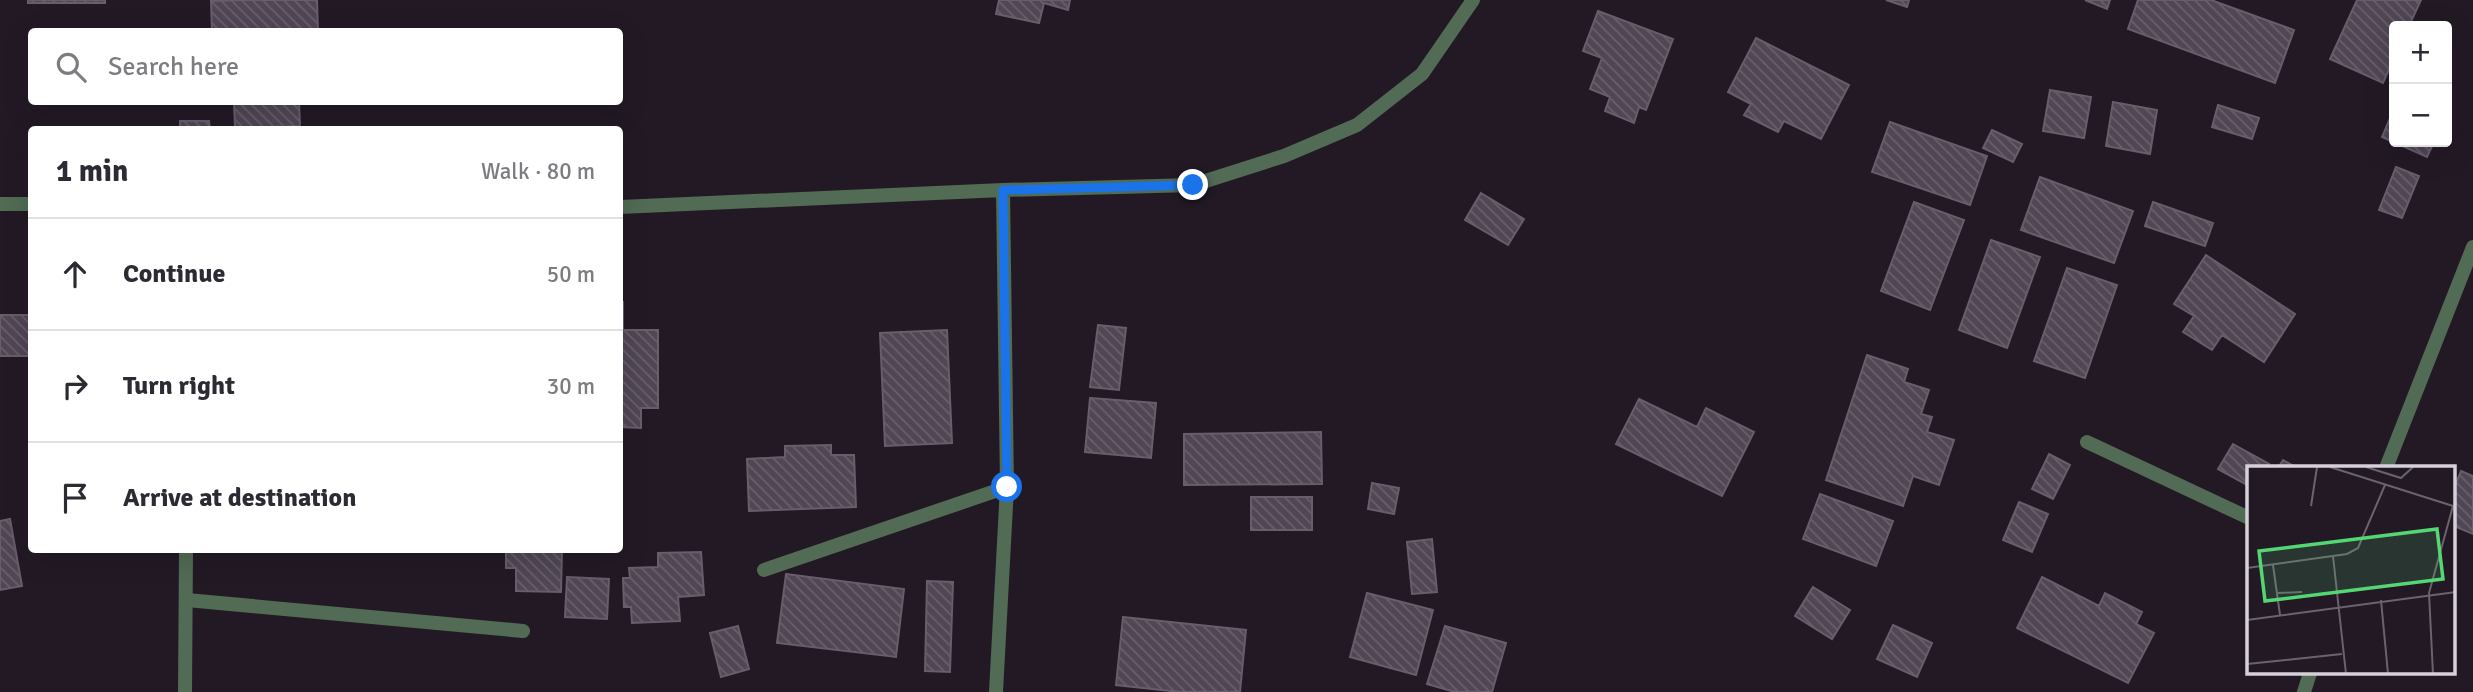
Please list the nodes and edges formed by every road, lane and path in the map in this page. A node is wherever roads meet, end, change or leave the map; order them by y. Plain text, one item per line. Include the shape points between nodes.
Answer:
1 (1473, 0) edge
2 (1003, 190) junction
3 (0, 204) edge
4 (28, 204) edge
5 (623, 207) edge
6 (2473, 247) edge
7 (2087, 442) dead end
8 (2387, 466) edge
9 (1007, 487) junction
10 (2247, 517) edge
11 (186, 553) edge
12 (764, 569) dead end
13 (187, 600) junction
14 (523, 631) dead end
15 (2310, 674) edge
16 (185, 692) edge
17 (996, 692) edge
18 (2304, 692) edge

1 - 2 street via 1422,74 1357,125 1284,156 1193,185
2 - 5 street
2 - 9 street
3 - 4 street
6 - 8 street
7 - 10 street
9 - 12 street
9 - 17 street
11 - 13 street
13 - 14 street
13 - 16 street
15 - 18 street

